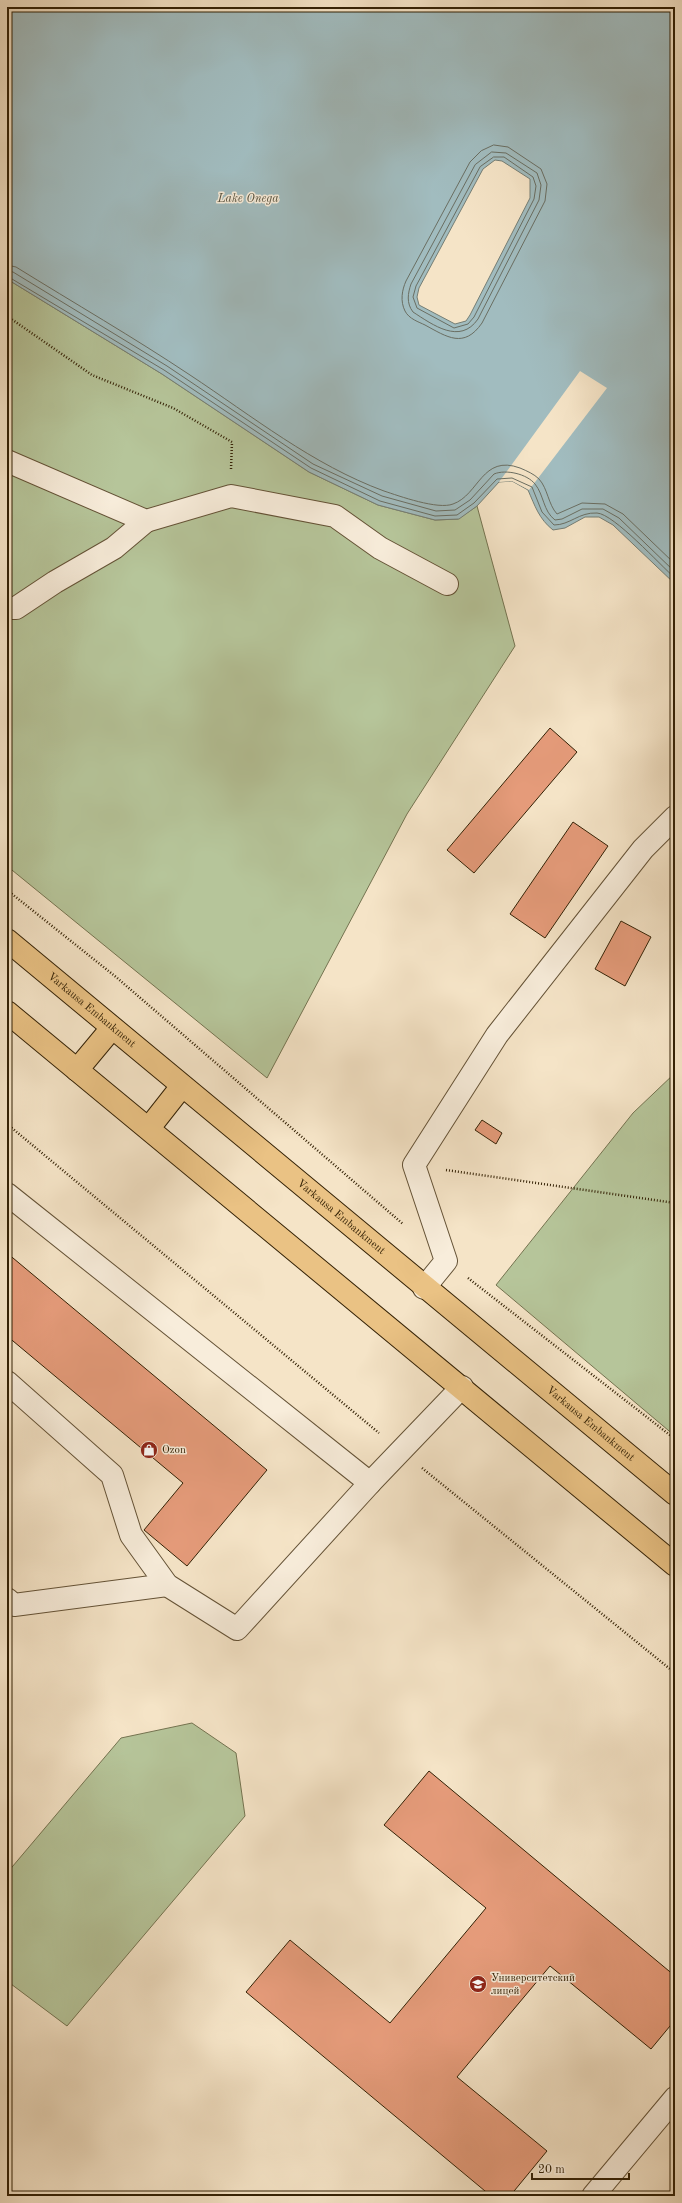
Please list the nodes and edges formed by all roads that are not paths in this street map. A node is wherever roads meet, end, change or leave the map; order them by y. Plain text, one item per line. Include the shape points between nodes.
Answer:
1 (7, 461) edge
2 (146, 521) junction
3 (447, 584) dead end
4 (7, 608) edge
5 (675, 817) edge
6 (7, 940) edge
7 (7, 1012) edge
8 (112, 1028) junction
9 (77, 1070) junction
10 (182, 1086) junction
11 (149, 1128) junction
12 (7, 1194) edge
13 (424, 1288) junction
14 (7, 1382) edge
15 (462, 1387) junction
16 (370, 1483) junction
17 (675, 1494) edge
18 (675, 1565) edge
19 (167, 1585) junction
20 (9, 1606) edge
21 (675, 2098) edge
22 (593, 2196) edge

1 - 2 lane
2 - 3 lane via 231,496 334,516 380,548
2 - 4 lane via 114,548 16,608
5 - 13 lane via 642,849 497,1035 414,1165 446,1261
6 - 8 main road, Varkausa Embankment
7 - 9 main road
8 - 9 main road
8 - 10 main road, Varkausa Embankment
9 - 11 main road
10 - 11 main road
10 - 13 main road, Varkausa Embankment
11 - 15 main road
12 - 16 lane
13 - 17 main road, Varkausa Embankment
14 - 19 lane via 112,1475 131,1535
15 - 16 lane
15 - 18 main road
16 - 19 lane via 238,1629
19 - 20 lane
21 - 22 lane

